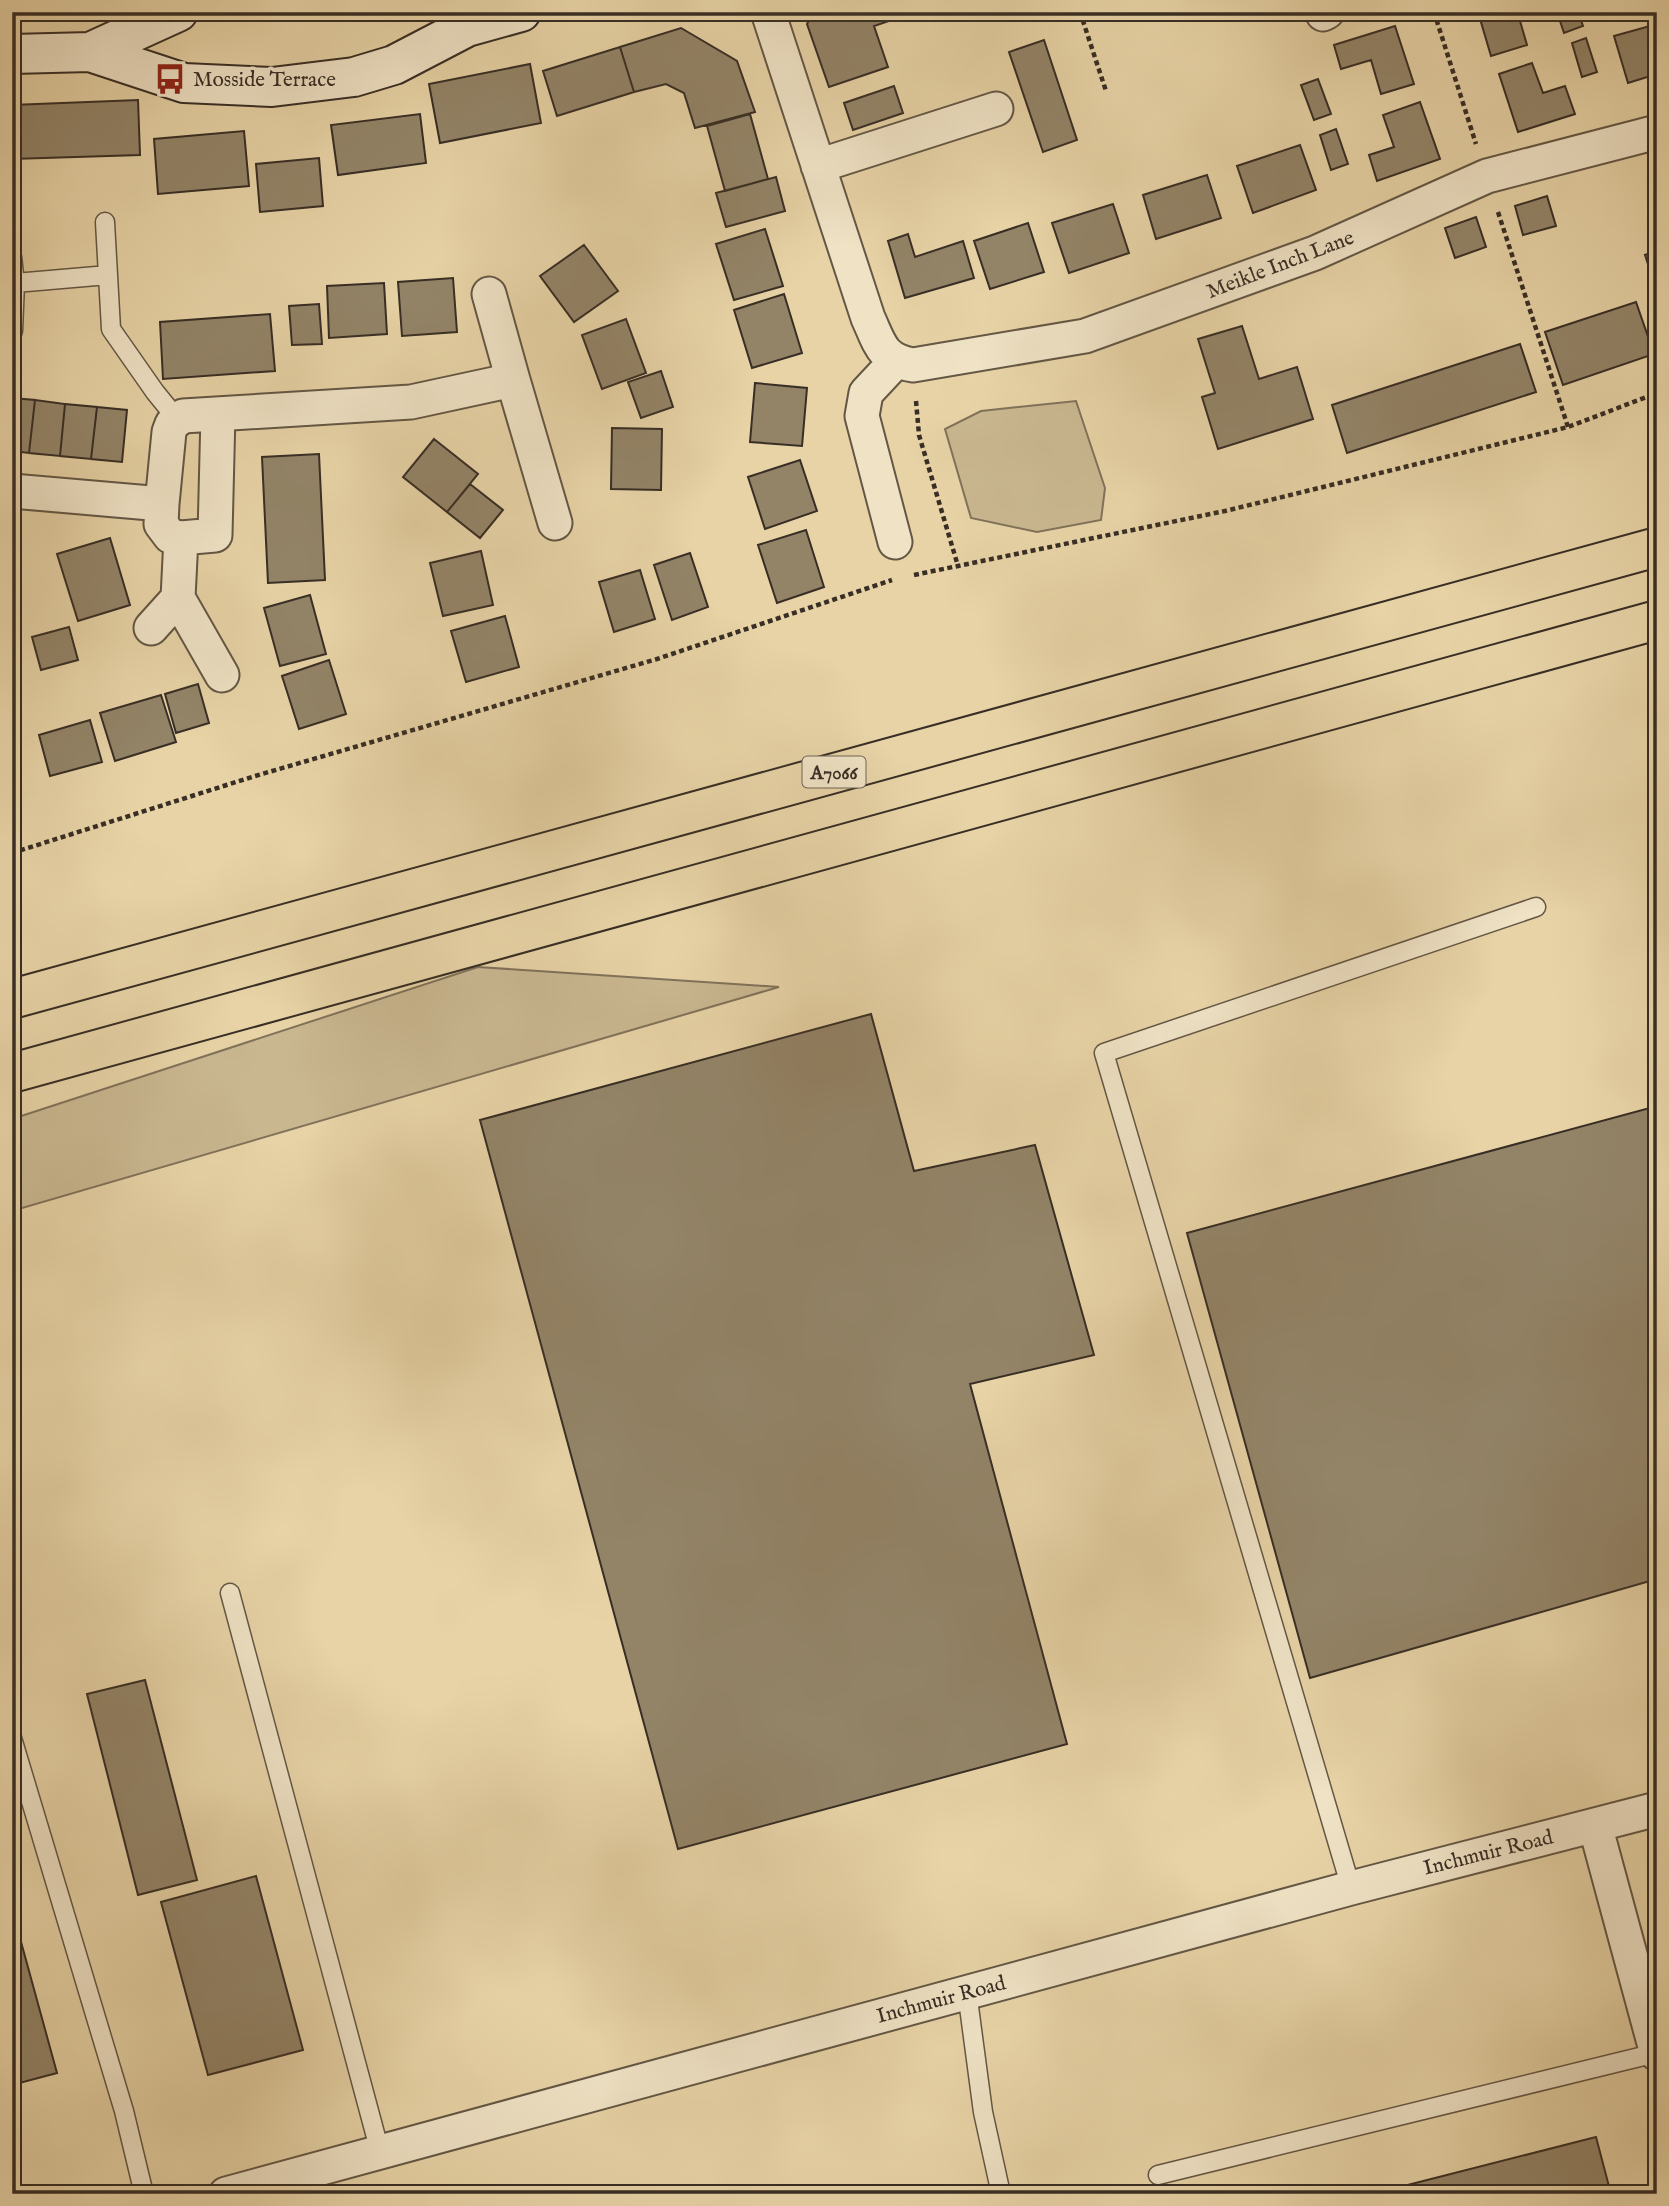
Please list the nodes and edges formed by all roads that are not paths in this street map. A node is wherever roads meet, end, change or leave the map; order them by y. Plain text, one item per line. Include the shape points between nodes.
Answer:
1 (178, 12) edge
2 (432, 12) edge
3 (521, 12) edge
4 (768, 12) edge
5 (467, 27) junction
6 (90, 52) junction
7 (12, 54) edge
8 (996, 110) dead end
9 (1657, 132) edge
10 (818, 166) junction
11 (105, 222) dead end
12 (12, 257) edge
13 (108, 275) junction
14 (15, 283) junction
15 (489, 294) dead end
16 (13, 331) edge
17 (904, 364) junction
18 (513, 380) junction
19 (218, 414) junction
20 (177, 419) junction
21 (12, 491) edge
22 (162, 504) junction
23 (555, 523) dead end
24 (181, 538) junction
25 (895, 542) dead end
26 (1657, 547) edge
27 (178, 598) junction
28 (1657, 620) edge
29 (150, 628) dead end
30 (222, 675) dead end
31 (1536, 907) dead end
32 (12, 999) edge
33 (12, 1073) edge
34 (230, 1593) dead end
35 (12, 1738) edge
36 (1657, 1809) edge
37 (1595, 1825) junction
38 (1351, 1888) junction
39 (967, 1992) junction
40 (1657, 2053) edge
41 (380, 2152) junction
42 (1158, 2175) dead end
43 (144, 2194) edge
44 (226, 2194) edge
45 (1002, 2194) edge

1 - 6 street
2 - 5 street
3 - 5 street
4 - 10 street
5 - 6 street via 394,65 354,77 272,87 184,83
6 - 7 street
8 - 10 street
9 - 17 street, Meikle Inch Lane via 1487,176 1315,253 1085,336
10 - 17 street via 868,318 882,348
11 - 13 lane
12 - 14 lane
13 - 14 lane
13 - 20 lane via 111,329
14 - 16 lane
15 - 18 street
17 - 25 street via 866,393 862,416
18 - 19 street via 411,402
18 - 23 street
19 - 20 street
19 - 24 street via 217,529 209,537
20 - 22 street via 169,432
21 - 22 street
22 - 24 street via 164,531
24 - 27 street
26 - 32 main road, A7066
27 - 29 street
27 - 30 street
28 - 33 main road
31 - 38 lane via 1104,1053
34 - 41 lane
35 - 43 lane via 124,2111
36 - 37 street, Inchmuir Road
37 - 38 street, Inchmuir Road
37 - 40 street
38 - 39 street, Inchmuir Road
39 - 41 street, Inchmuir Road
39 - 45 lane via 984,2112
40 - 42 lane
41 - 44 street, Inchmuir Road

